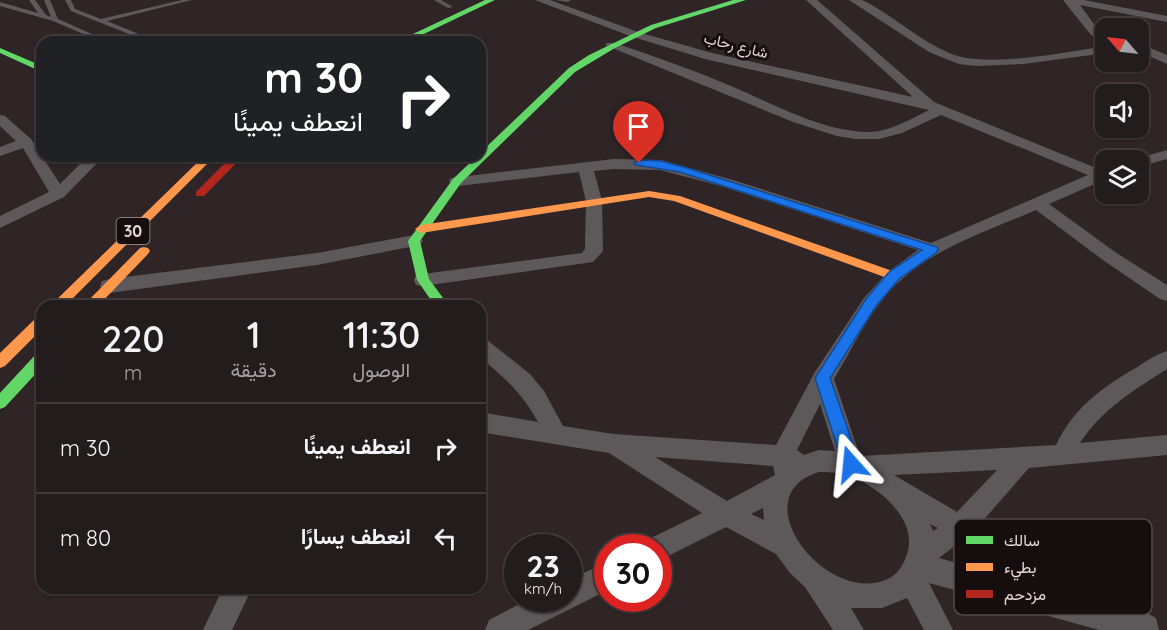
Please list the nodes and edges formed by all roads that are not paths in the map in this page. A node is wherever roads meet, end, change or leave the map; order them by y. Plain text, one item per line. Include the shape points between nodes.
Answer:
1 (32, 0) edge
2 (47, 0) edge
3 (68, 0) edge
4 (189, 0) edge
5 (437, 0) edge
6 (468, 0) edge
7 (491, 0) edge
8 (540, 0) edge
9 (559, 0) edge
10 (568, 0) edge
11 (742, 0) edge
12 (811, 0) edge
13 (854, 0) edge
14 (1070, 0) edge
15 (0, 4) edge
16 (450, 7) junction
17 (43, 16) junction
18 (1167, 19) edge
19 (55, 20) junction
20 (99, 21) junction
21 (1095, 33) edge
22 (634, 34) junction
23 (0, 36) edge
24 (93, 36) edge
25 (139, 36) edge
26 (401, 36) edge
27 (404, 36) edge
28 (611, 45) junction
29 (0, 50) edge
30 (1095, 50) edge
31 (36, 51) edge
32 (1149, 51) edge
33 (1167, 60) edge
34 (36, 66) edge
35 (933, 108) junction
36 (0, 119) edge
37 (26, 142) junction
38 (0, 152) edge
39 (486, 153) edge
40 (1167, 154) edge
41 (36, 159) edge
42 (1149, 160) edge
43 (38, 162) edge
44 (91, 162) edge
45 (204, 162) edge
46 (232, 162) edge
47 (477, 162) edge
48 (585, 167) junction
49 (1095, 171) edge
50 (1095, 177) edge
51 (457, 181) junction
52 (58, 195) junction
53 (594, 201) junction
54 (1036, 202) junction
55 (190, 205) dead end
56 (0, 223) edge
57 (418, 235) junction
58 (157, 237) dead end
59 (932, 249) junction
60 (894, 276) junction
61 (423, 280) junction
62 (109, 286) junction
63 (1167, 294) edge
64 (63, 300) edge
65 (96, 300) edge
66 (438, 300) edge
67 (36, 327) edge
68 (486, 350) edge
69 (1167, 359) edge
70 (0, 362) edge
71 (36, 368) edge
72 (823, 378) junction
73 (0, 403) edge
74 (486, 423) edge
75 (557, 436) junction
76 (613, 444) junction
77 (1167, 445) edge
78 (1063, 454) junction
79 (1023, 458) junction
80 (855, 465) junction
81 (784, 473) junction
82 (890, 486) junction
83 (726, 514) junction
84 (967, 519) edge
85 (954, 523) edge
86 (954, 532) edge
87 (672, 541) edge
88 (785, 545) junction
89 (916, 566) junction
90 (813, 576) junction
91 (954, 576) edge
92 (235, 594) edge
93 (534, 612) edge
94 (1097, 615) edge
95 (1123, 615) edge
96 (1149, 629) edge
97 (217, 630) edge
98 (499, 630) edge
99 (850, 630) edge
100 (939, 630) edge

1 - 17 lane
2 - 19 lane
3 - 20 lane via 73,10
4 - 20 lane
5 - 16 lane
6 - 16 street
7 - 27 street
8 - 22 street, شارع رحاب
9 - 10 lane
11 - 22 street
12 - 35 street
13 - 30 street via 880,12 944,55 961,60 1010,60
14 - 18 street
14 - 21 street
15 - 17 lane
16 - 26 street
17 - 19 lane
19 - 24 lane
20 - 25 lane
22 - 28 street
22 - 35 street, شارع رحاب via 744,65
23 - 31 street
28 - 35 street via 776,110 852,135 880,135 902,129
28 - 39 street via 572,70
29 - 34 street
32 - 33 street
35 - 49 street
36 - 37 street
37 - 38 street
37 - 41 street
40 - 42 street
43 - 52 street
44 - 52 street
45 - 64 street, 30
46 - 55 street
47 - 51 street
48 - 51 street
48 - 53 street
48 - 59 street via 639,163 683,170
50 - 54 street
51 - 57 street
52 - 56 street
53 - 57 street
53 - 60 street via 663,195
53 - 61 street via 594,251 587,258
54 - 59 street
54 - 63 street
57 - 61 street
57 - 62 street via 317,259
58 - 62 street, 30
59 - 60 street
60 - 72 street via 871,303
61 - 66 street
62 - 65 street, 30
67 - 70 street
68 - 75 street via 522,380
69 - 78 street via 1095,406 1070,435
71 - 73 street
72 - 80 street
72 - 81 street
74 - 75 street
75 - 76 street
76 - 81 street
76 - 83 street
77 - 78 street
78 - 79 street
79 - 80 street
79 - 84 street
80 - 81 street via 827,461
80 - 82 street
81 - 83 street
81 - 88 street via 775,513
82 - 85 street
82 - 89 street via 917,523 921,540
83 - 87 street
83 - 88 street
86 - 89 street
88 - 90 street
89 - 90 street via 892,591 867,596 839,591
89 - 91 street
89 - 100 street
90 - 99 street
92 - 97 street
93 - 98 street
94 - 96 street
95 - 96 street

